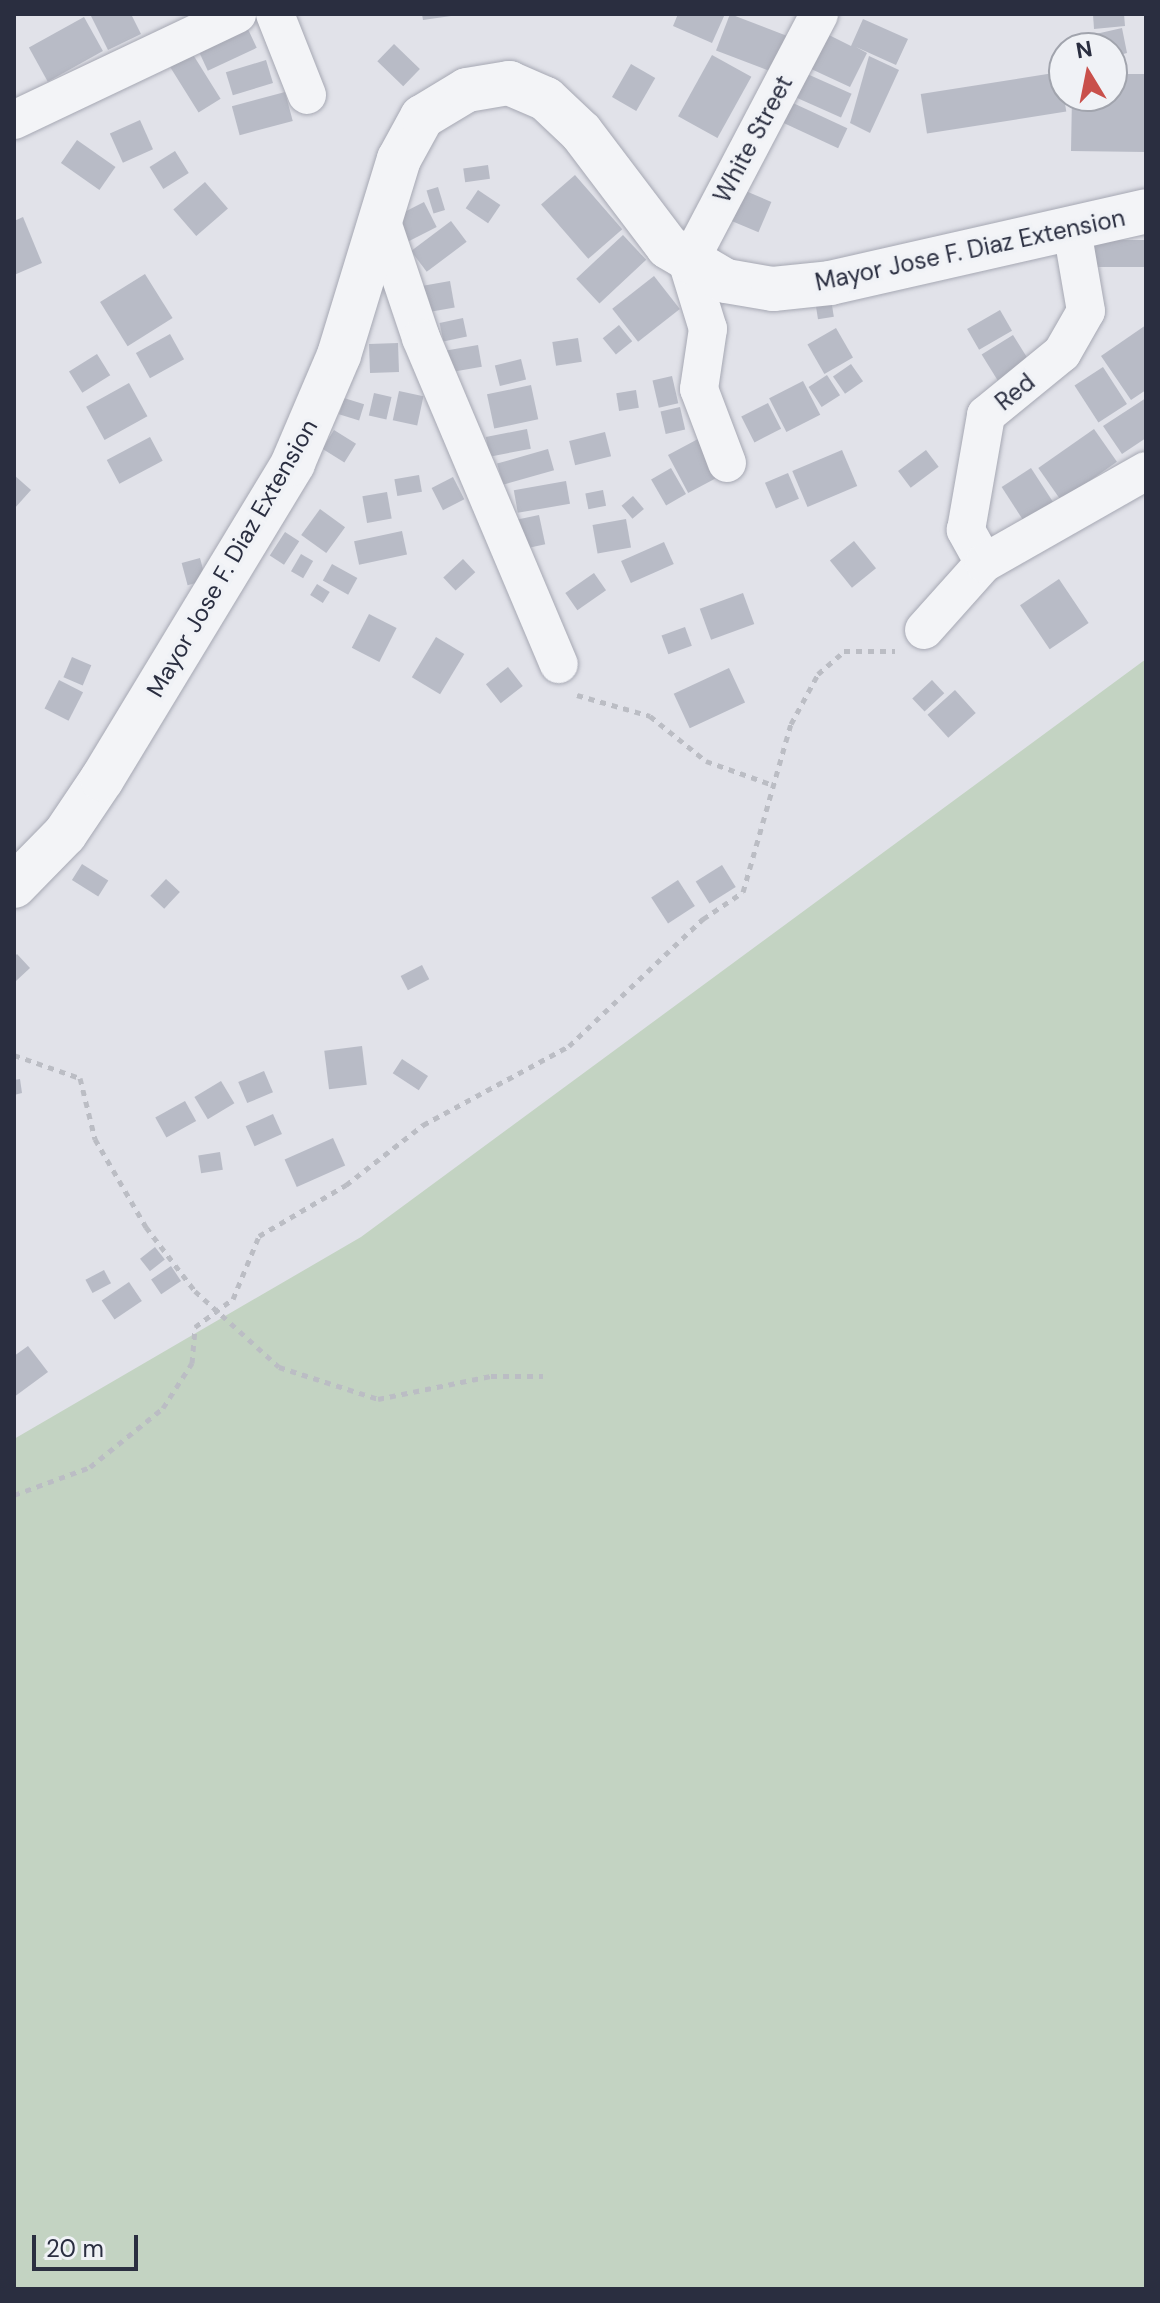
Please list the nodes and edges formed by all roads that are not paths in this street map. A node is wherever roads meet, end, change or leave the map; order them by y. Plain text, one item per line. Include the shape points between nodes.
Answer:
1 (237, 14) edge
2 (275, 14) edge
3 (819, 14) edge
4 (307, 95) dead end
5 (14, 120) edge
6 (1146, 211) edge
7 (380, 216) junction
8 (1072, 230) junction
9 (688, 264) junction
10 (727, 463) dead end
11 (1146, 471) edge
12 (984, 563) junction
13 (924, 630) road end
14 (559, 664) road end
15 (14, 886) edge

1 - 5 street
2 - 4 street
3 - 9 street, White Street
6 - 8 street, Mayor Jose F. Diaz Extension
7 - 9 street, Mayor Jose F. Diaz Extension via 422,117 467,90 509,83 546,99 581,132 646,222
7 - 14 street via 478,483
7 - 15 street, Mayor Jose F. Diaz Extension via 339,355 293,463 102,779 65,834
8 - 9 street, Mayor Jose F. Diaz Extension via 787,287 726,281
8 - 12 street, Red via 1086,311 1062,353 986,415 966,530
9 - 10 street via 708,329 699,389
11 - 12 street
12 - 13 street

